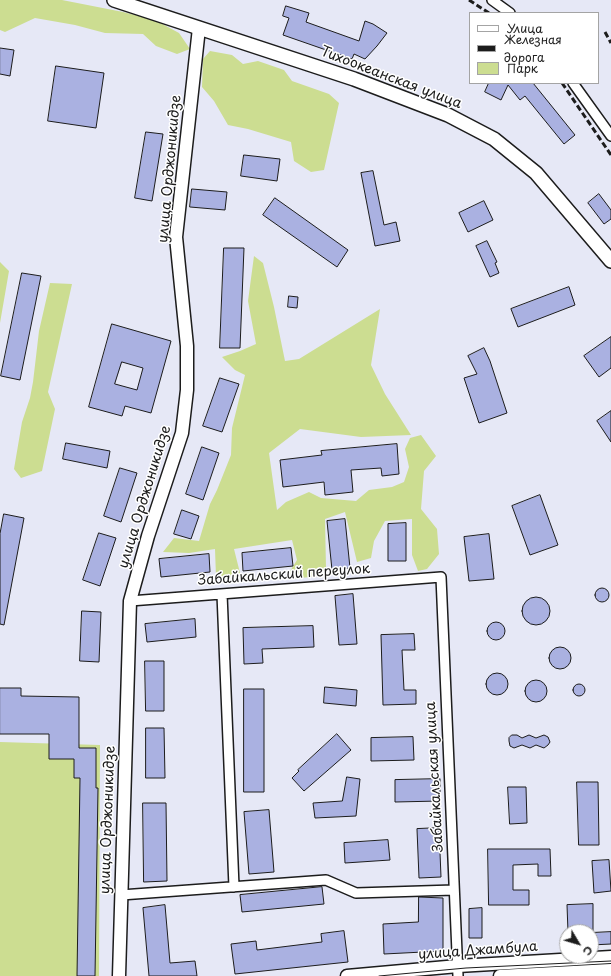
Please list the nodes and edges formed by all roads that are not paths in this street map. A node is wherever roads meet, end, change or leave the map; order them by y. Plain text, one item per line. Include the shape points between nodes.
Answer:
1 (114, 0) edge
2 (492, 0) edge
3 (509, 12) edge
4 (199, 28) junction
5 (574, 84) edge
6 (611, 136) edge
7 (611, 261) edge
8 (441, 577) joint
9 (222, 594) junction
10 (130, 601) junction
11 (234, 887) junction
12 (454, 890) junction
13 (121, 895) junction
14 (611, 957) edge
15 (611, 970) edge
16 (458, 971) edge
17 (119, 976) edge
18 (347, 976) edge
19 (500, 976) edge

1 - 4 main road, Тихоокеанская улица
2 - 3 street
4 - 7 main road, Тихоокеанская улица via 354,79 448,115 494,139 536,173
4 - 10 street, улица Орджоникидзе via 176,237 186,346 187,390 182,433 148,536
5 - 6 street
8 - 9 street, Забайкальский переулок
8 - 12 street, Забайкальская улица
9 - 10 street, Забайкальский переулок
9 - 11 street
10 - 13 street, улица Орджоникидзе
11 - 12 street via 326,880 356,893
11 - 13 street
12 - 16 street, Забайкальская улица
13 - 17 street, улица Орджоникидзе
14 - 16 street, улица Джамбула
15 - 19 street, улица Джамбула
16 - 18 street, улица Джамбула

